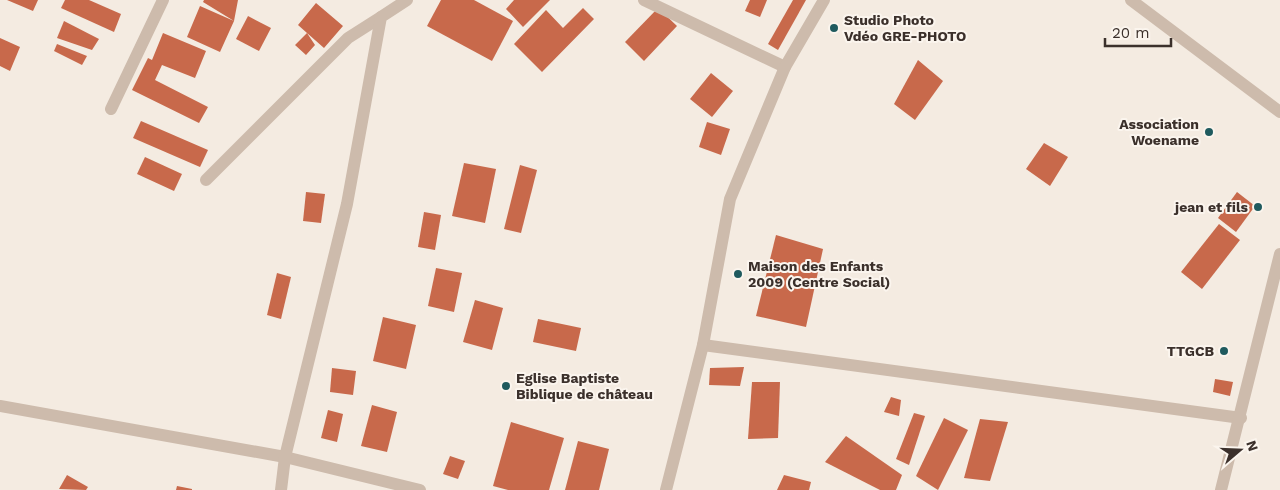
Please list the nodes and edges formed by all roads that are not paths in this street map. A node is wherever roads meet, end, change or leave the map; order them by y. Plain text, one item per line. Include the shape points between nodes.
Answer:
1 (163, 0) edge
2 (407, 0) edge
3 (644, 0) edge
4 (824, 0) edge
5 (1131, 0) edge
6 (381, 17) junction
7 (786, 67) junction
8 (111, 109) dead end
9 (1280, 112) edge
10 (206, 180) dead end
11 (1280, 254) edge
12 (703, 345) junction
13 (0, 406) edge
14 (1241, 418) junction
15 (285, 457) junction
16 (281, 490) edge
17 (420, 490) edge
18 (666, 490) edge
19 (1221, 490) edge

1 - 8 street
2 - 6 street
3 - 7 street
4 - 7 street
5 - 9 street
6 - 10 street via 348,38
6 - 15 street via 347,204
7 - 12 street via 730,199
11 - 14 street
12 - 14 street
12 - 18 street
13 - 15 street
14 - 19 street
15 - 16 street
15 - 17 street

